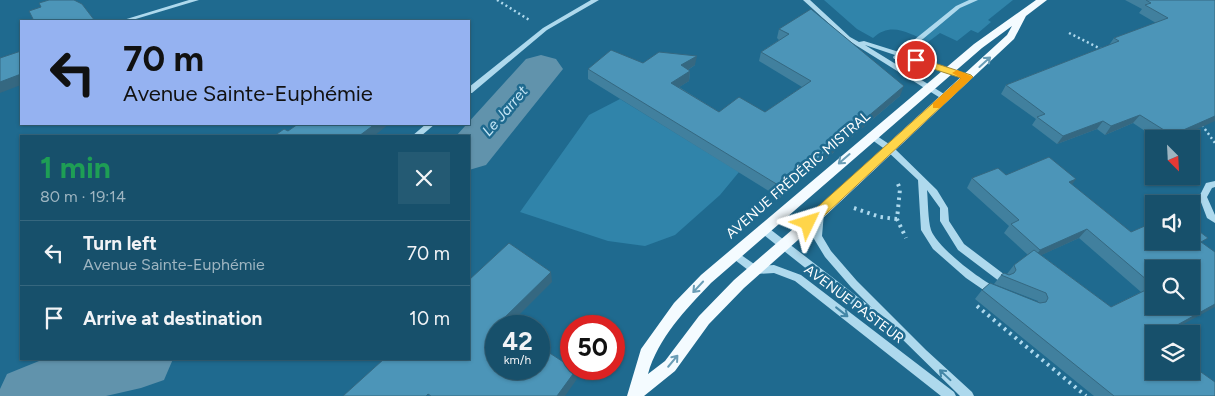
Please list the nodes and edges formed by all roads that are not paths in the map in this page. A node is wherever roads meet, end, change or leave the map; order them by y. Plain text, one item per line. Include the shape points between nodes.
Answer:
1 (196, 0) edge
2 (596, 0) edge
3 (806, 0) edge
4 (975, 0) edge
5 (1042, 0) edge
6 (1022, 17) junction
7 (127, 20) edge
8 (848, 38) junction
9 (899, 54) junction
10 (889, 64) junction
11 (948, 70) junction
12 (968, 77) junction
13 (928, 88) junction
14 (470, 90) edge
15 (945, 97) junction
16 (429, 125) edge
17 (417, 135) edge
18 (871, 136) junction
19 (889, 148) junction
20 (922, 179) junction
21 (1215, 184) edge
22 (820, 213) junction
23 (1215, 220) edge
24 (763, 229) junction
25 (783, 244) junction
26 (734, 254) junction
27 (755, 270) junction
28 (1002, 278) edge
29 (1006, 296) edge
30 (922, 354) junction
31 (634, 394) edge
32 (950, 396) edge
33 (968, 396) edge

1 - 7 street
2 - 14 street via 545,29
3 - 8 street
4 - 9 street via 958,7
5 - 6 main road, AVENUE FRÉDÉRIC MISTRAL
6 - 11 main road, AVENUE FRÉDÉRIC MISTRAL via 996,32
12 -> 6 main road, AVENUE FRÉDÉRIC MISTRAL via 1011,37
8 - 9 street
8 - 10 street
9 - 10 street
9 - 11 street
10 - 13 street
11 - 12 street
11 - 13 main road, AVENUE FRÉDÉRIC MISTRAL
12 - 15 main road, AVENUE FRÉDÉRIC MISTRAL
13 - 15 street
13 - 18 main road, AVENUE FRÉDÉRIC MISTRAL
15 - 19 main road, AVENUE FRÉDÉRIC MISTRAL
16 - 17 street
18 - 19 street
18 -> 24 main road, AVENUE FRÉDÉRIC MISTRAL
19 - 20 street
19 - 22 main road, AVENUE FRÉDÉRIC MISTRAL
20 - 28 street via 944,208 945,221 961,247
20 - 29 street via 926,230 936,246 988,288
21 - 23 street via 1209,186 1203,197 1210,216
22 - 25 main road, AVENUE FRÉDÉRIC MISTRAL
22 - 30 street, AVENUE PASTEUR via 817,236 828,254
24 - 25 street, AVENUE PASTEUR
24 - 26 main road, AVENUE FRÉDÉRIC MISTRAL
25 - 27 main road, AVENUE FRÉDÉRIC MISTRAL
25 - 30 street, AVENUE PASTEUR
26 - 27 street
26 -> 31 main road, AVENUE FRÉDÉRIC MISTRAL via 692,293 662,330 646,354
31 -> 27 main road, AVENUE FRÉDÉRIC MISTRAL via 670,366 704,320
27 -> 32 street, AVENUE PASTEUR via 774,269 798,278
33 -> 30 street, AVENUE PASTEUR

